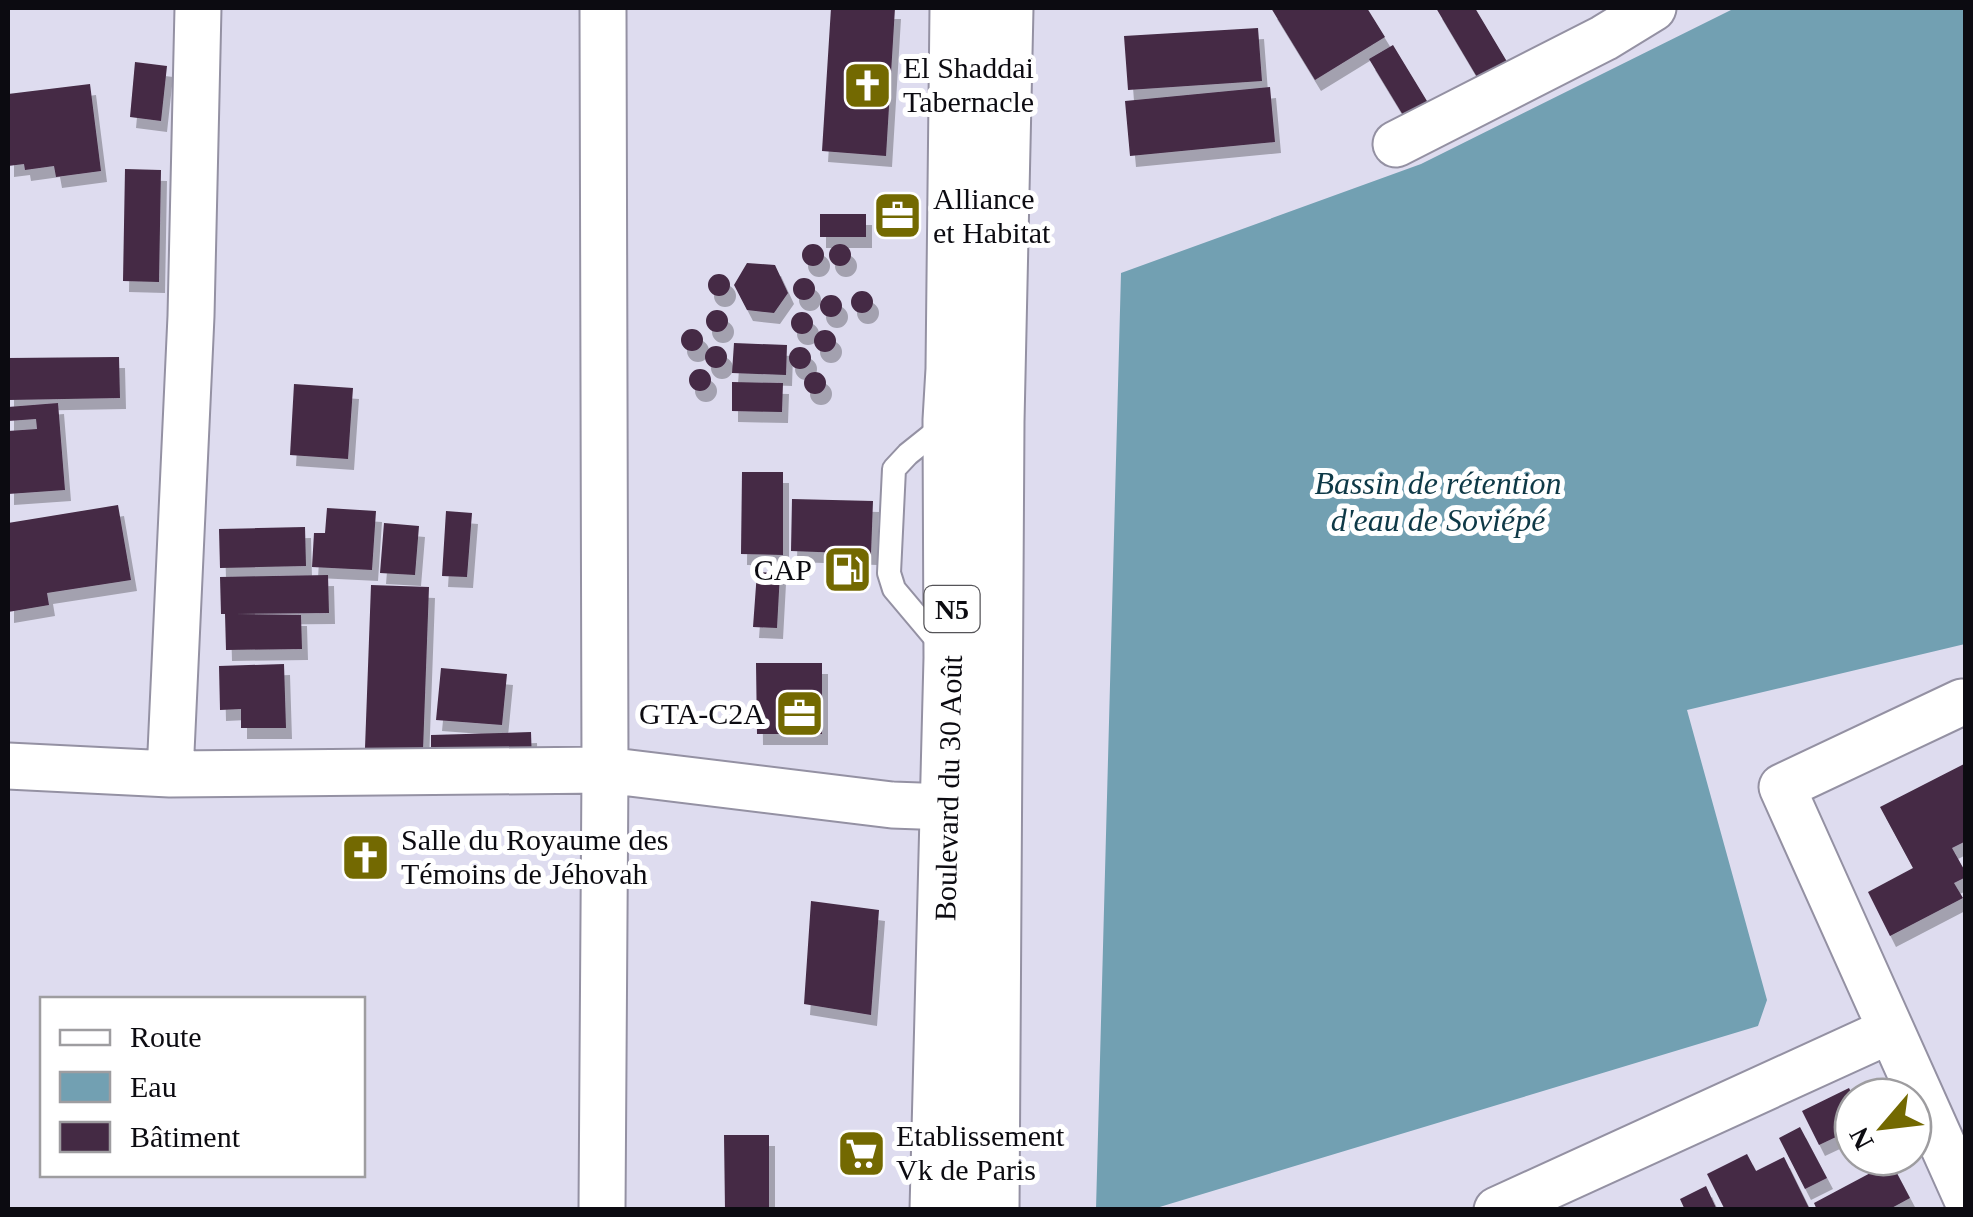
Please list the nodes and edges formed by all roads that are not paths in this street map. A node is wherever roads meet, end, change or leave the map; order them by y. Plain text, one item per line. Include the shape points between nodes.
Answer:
1 (198, 8) edge
2 (602, 8) edge
3 (958, 8) edge
4 (1005, 8) edge
5 (1653, 8) edge
6 (1597, 23) edge
7 (1396, 144) dead end
8 (974, 421) junction
9 (973, 660) junction
10 (1962, 702) dead end
11 (8, 766) edge
12 (605, 770) junction
13 (170, 774) junction
14 (948, 807) junction
15 (1891, 1030) junction
16 (1966, 1196) edge
17 (602, 1210) edge
18 (938, 1210) edge
19 (991, 1210) edge
20 (1496, 1210) edge

1 - 13 street
2 - 12 street
3 - 8 highway, Boulevard du 30 Août / N5 via 954,369
4 - 8 highway, Boulevard du 30 Août / N5
5 - 6 street
6 - 7 street
8 - 9 highway, Boulevard du 30 Août / N5
9 - 14 highway, Boulevard du 30 Août / N5
9 - 19 highway, Boulevard du 30 Août / N5
10 - 15 street via 1782,786
11 - 13 street
12 - 13 street
12 - 14 street
12 - 17 street
14 - 18 highway, Boulevard du 30 Août / N5
15 - 16 street
15 - 20 street

